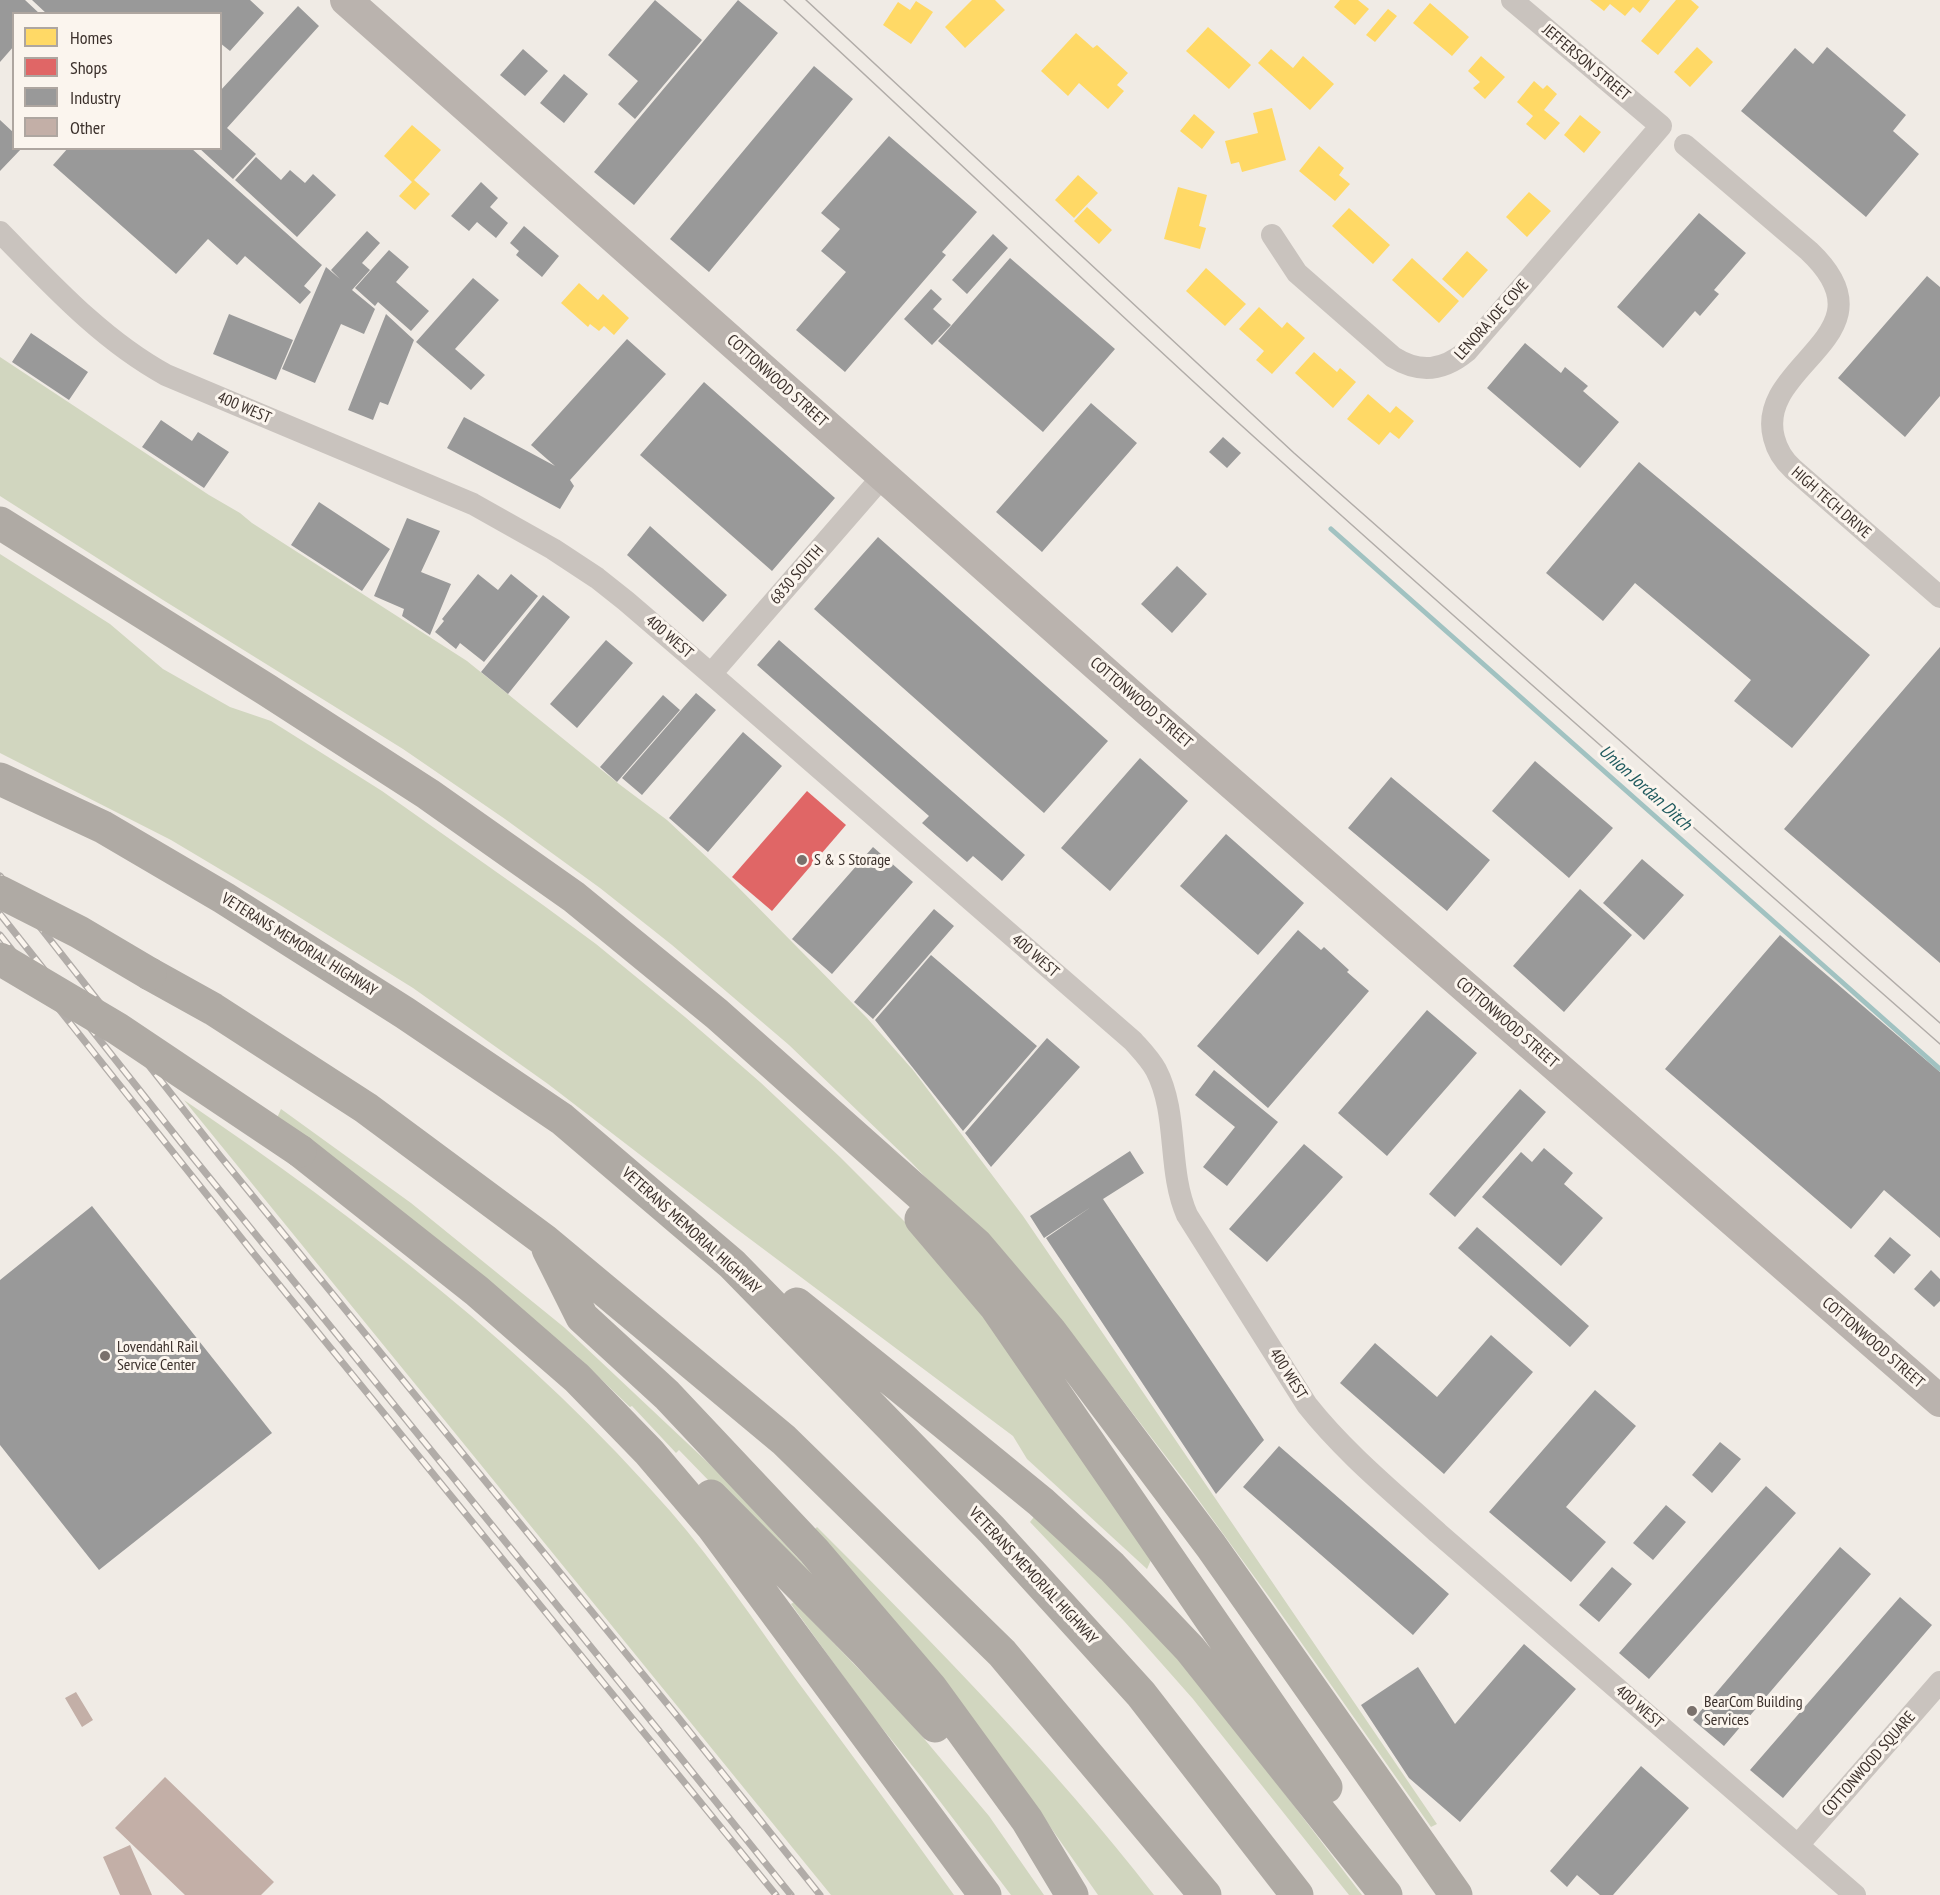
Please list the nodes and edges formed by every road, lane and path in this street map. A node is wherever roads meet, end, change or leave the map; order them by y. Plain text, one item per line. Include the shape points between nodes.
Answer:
1 (346, 0) edge
2 (1512, 0) edge
3 (1661, 126) joint
4 (1685, 145) dead end
5 (0, 232) edge
6 (1272, 235) dead end
7 (883, 476) junction
8 (0, 523) edge
9 (1940, 597) edge
10 (711, 674) junction
11 (0, 779) edge
12 (0, 891) edge
13 (0, 959) edge
14 (834, 1118) junction
15 (562, 1119) junction
16 (544, 1240) junction
17 (577, 1378) junction
18 (1940, 1401) edge
19 (1940, 1682) edge
20 (1798, 1845) junction
21 (985, 1895) edge
22 (1068, 1895) edge
23 (1072, 1895) edge
24 (1205, 1895) edge
25 (1297, 1895) edge
26 (1386, 1895) edge
27 (1400, 1895) edge
28 (1456, 1895) edge
29 (1855, 1895) edge

1 - 7 street, COTTONWOOD STREET
2 - 3 street, JEFFERSON STREET
3 - 6 street, LENORA JOE COVE via 1453,363 1419,368 1393,357 1297,273
4 - 9 street, HIGH TECH DRIVE via 1815,256 1836,287 1834,325 1776,402 1772,426 1780,453 1792,469
5 - 10 street, 400 WEST via 104,333 144,363 474,504 597,578
7 - 10 street, 6830 SOUTH
7 - 18 street, COTTONWOOD STREET
8 - 14 highway via 428,794 574,897 717,1014
10 - 20 street, 400 WEST via 1145,1054 1164,1088 1178,1188 1187,1215 1308,1405 1343,1446
11 - 15 highway, VETERANS MEMORIAL HIGHWAY via 103,827 224,898
12 - 16 highway, bridge via 213,1009 366,1108
13 - 17 highway, bridge via 118,1029 300,1151 477,1291
14 - 27 highway via 995,1305
14 - 28 highway via 976,1244 1050,1330 1210,1546
15 - 25 highway, VETERANS MEMORIAL HIGHWAY via 732,1264 992,1530 1141,1694
15 - 26 highway via 899,1386 1041,1502 1112,1567 1190,1649
16 - 23 highway via 582,1317 667,1395 814,1551 931,1688 1027,1820
16 - 24 highway via 784,1440 1002,1653
17 - 21 highway via 650,1452 712,1526
17 - 22 highway via 690,1475 899,1687 968,1764
19 - 20 street, COTTONWOOD SQUARE
20 - 29 street, 400 WEST

